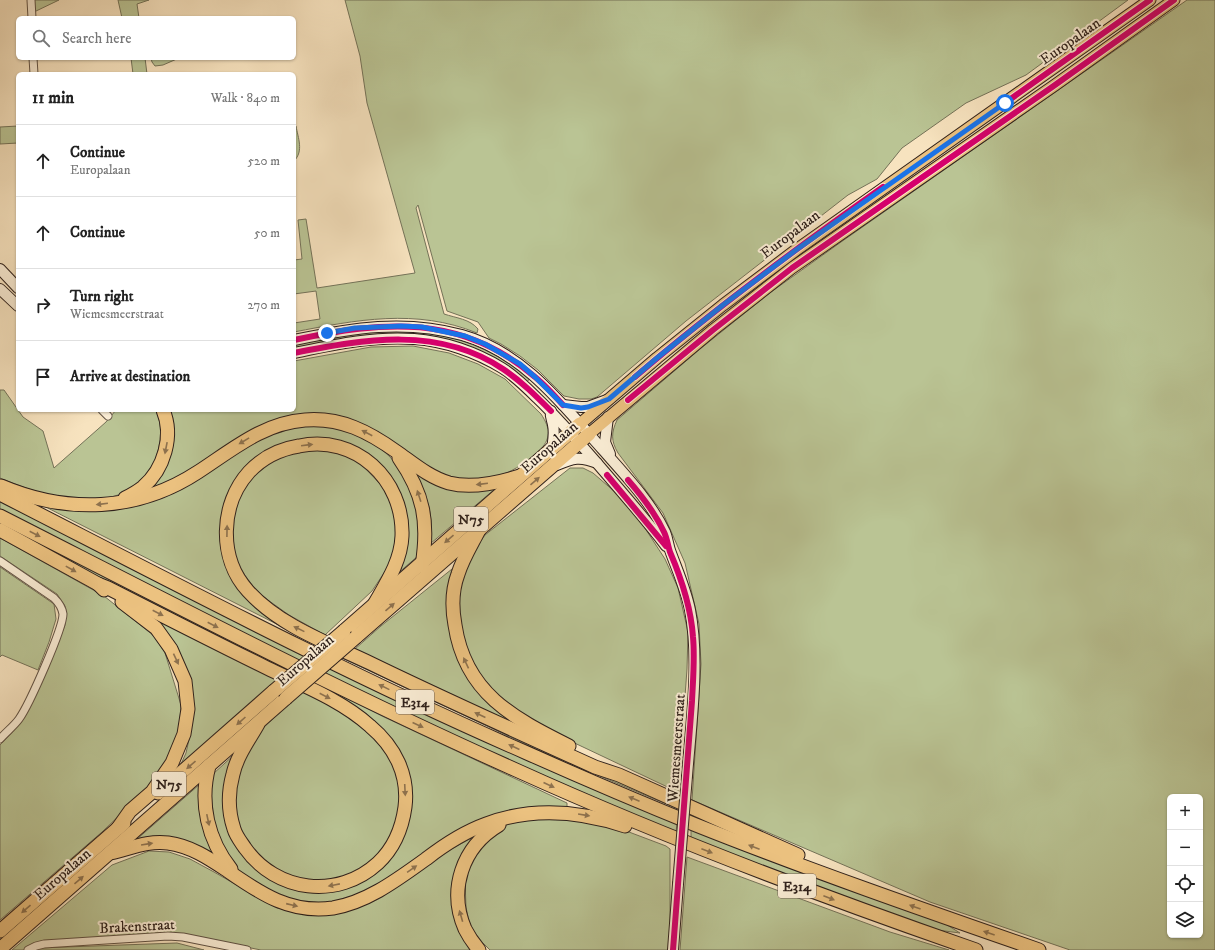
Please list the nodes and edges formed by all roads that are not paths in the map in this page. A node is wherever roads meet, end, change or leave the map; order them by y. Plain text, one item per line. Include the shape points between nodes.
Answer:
1 (31, 0) edge
2 (1150, 0) edge
3 (1174, 0) edge
4 (32, 16) edge
5 (33, 60) edge
6 (34, 72) edge
7 (0, 269) edge
8 (16, 286) edge
9 (0, 289) edge
10 (16, 304) edge
11 (296, 340) edge
12 (296, 353) edge
13 (609, 399) junction
14 (563, 405) junction
15 (551, 411) junction
16 (104, 412) edge
17 (164, 412) edge
18 (108, 416) dead end
19 (608, 417) junction
20 (580, 433) junction
21 (392, 448) junction
22 (552, 449) junction
23 (610, 458) junction
24 (597, 463) junction
25 (550, 468) junction
26 (520, 476) junction
27 (0, 485) edge
28 (0, 494) edge
29 (118, 502) junction
30 (0, 516) edge
31 (0, 530) edge
32 (479, 530) junction
33 (670, 551) junction
34 (0, 561) edge
35 (422, 562) junction
36 (98, 584) junction
37 (408, 592) junction
38 (375, 603) junction
39 (258, 724) junction
40 (0, 739) edge
41 (221, 739) junction
42 (208, 768) junction
43 (619, 775) junction
44 (517, 816) junction
45 (118, 828) junction
46 (671, 837) junction
47 (110, 853) junction
48 (238, 877) junction
49 (843, 881) junction
50 (0, 931) edge
51 (0, 949) edge
52 (28, 950) edge
53 (247, 950) edge
54 (479, 950) edge
55 (673, 950) edge
56 (976, 950) edge
57 (1039, 950) edge

1 - 4 street
2 - 13 main road, Europalaan / N75 via 796,250 717,310
3 - 19 main road, Europalaan / N75 via 792,268
5 - 6 street
7 - 8 main road
9 - 10 main road
11 - 14 main road, Wiemesmeerstraat via 378,326 422,327 465,336 502,353 535,377
12 - 15 main road, Wiemesmeerstraat via 337,344 384,339 436,342 459,348 503,368
13 - 14 main road via 581,408
13 - 20 main road, Europalaan / N75
14 - 20 main road, Wiemesmeerstraat
15 - 20 main road, Wiemesmeerstraat
15 - 22 main road via 554,432
16 - 18 street
17 -> 29 highway via 167,438 166,452 160,465 143,487
19 - 20 main road, Europalaan / N75
19 - 23 main road via 606,442
20 - 22 highway, Europalaan / N75
20 - 23 main road, Wiemesmeerstraat
20 - 24 main road, Wiemesmeerstraat
20 - 25 highway, Europalaan / N75
26 -> 21 highway via 478,485 449,483 433,477
21 -> 29 highway via 344,423 332,420 296,421 271,427 259,433 172,487 145,498
35 -> 21 highway via 425,532 423,506 408,472
22 - 26 highway, Europalaan / N75
23 - 33 main road, Wiemesmeerstraat via 649,505 665,533
24 - 25 main road via 578,458
24 - 33 main road, Wiemesmeerstraat
32 -> 25 highway, Europalaan / N75
26 -> 35 highway, Europalaan / N75
29 -> 27 highway via 93,505 51,502
49 -> 28 highway, E314 via 697,825 510,746 404,697
30 -> 46 highway, E314 via 398,716 516,771
31 -> 36 highway
32 - 37 highway, Europalaan / N75
43 -> 32 highway via 592,758 534,729 512,714 493,700 468,668 456,636 454,587
33 - 55 main road, Wiemesmeerstraat, bridge via 686,592 694,637 687,776
34 - 40 street via 54,598 63,614 45,666 20,716
35 - 37 highway via 420,573
35 - 38 highway, Europalaan / N75
36 -> 39 highway via 329,698 371,726 389,746 400,764 406,801 398,834 390,848 380,861 364,874 347,882 328,886 300,885 269,872 247,851 236,835 229,795 235,766
36 -> 45 highway via 156,628 164,637 185,681 188,700 184,734 172,763 152,792 130,811
39 -> 37 highway, Europalaan / N75, bridge
38 -> 41 highway, Europalaan / N75, bridge
43 -> 38 highway via 595,767 411,683 294,627 264,607 246,589 234,571 228,552 226,531 228,511 236,491 249,472 266,457 286,448 309,443 332,445 353,452 370,462 385,478 395,495 402,521 402,538 399,558
39 - 42 highway, Europalaan / N75
41 - 42 highway
41 -> 45 highway, Europalaan / N75
42 - 47 highway, Europalaan / N75
42 -> 48 highway via 205,809 210,832 216,847
43 - 49 highway via 815,862
44 -> 46 highway via 553,813 583,815
48 -> 44 highway via 260,892 287,904 313,908 341,906 381,890 440,848 475,829
54 -> 44 highway via 466,930 460,912 460,876 469,854 481,838 493,828
45 -> 50 highway, Europalaan / N75
46 -> 56 highway, E314 via 836,901
47 -> 48 highway via 147,843 169,843 204,855
51 -> 47 highway, Europalaan / N75
57 -> 49 highway, E314
52 - 53 street, Brakenstraat via 44,944 168,936

